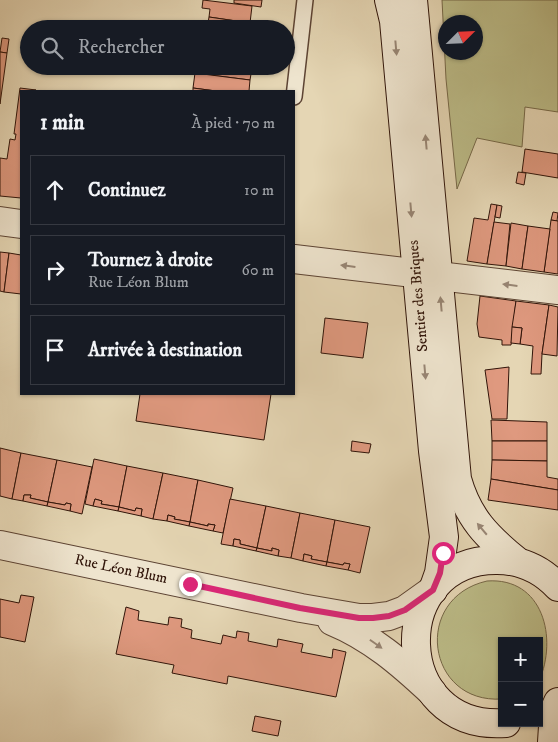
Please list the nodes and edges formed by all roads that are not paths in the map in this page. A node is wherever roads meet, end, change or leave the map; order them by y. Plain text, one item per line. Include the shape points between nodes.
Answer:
1 (306, 0) edge
2 (389, 0) edge
3 (413, 0) edge
4 (295, 90) edge
5 (0, 221) edge
6 (20, 224) edge
7 (295, 259) edge
8 (428, 275) junction
9 (558, 290) edge
10 (0, 545) edge
11 (518, 562) junction
12 (558, 587) edge
13 (433, 590) junction
14 (300, 608) junction
15 (432, 692) junction
16 (477, 721) junction
17 (498, 724) edge
18 (513, 742) edge

1 - 4 lane
2 -> 8 main road, Sentier des Briques
8 -> 3 main road, Sentier des Briques
5 - 6 main road
8 -> 7 main road
9 -> 8 main road
11 -> 8 main road, Sentier des Briques via 478,525 462,496 457,480
8 -> 13 main road, Sentier des Briques via 433,451 444,537 440,573
10 - 14 main road, Rue Léon Blum
11 - 12 main road via 542,573
11 - 13 main road via 478,562 453,572
13 - 14 main road, Rue Léon Blum via 405,610 389,616 359,618
13 - 15 main road via 420,614 415,640 419,667
14 -> 15 main road, Rue Léon Blum via 352,629 371,641
15 - 16 main road, Rue Léon Blum via 452,710
16 - 17 main road
16 - 18 main road, Rue Léon Blum via 498,729

